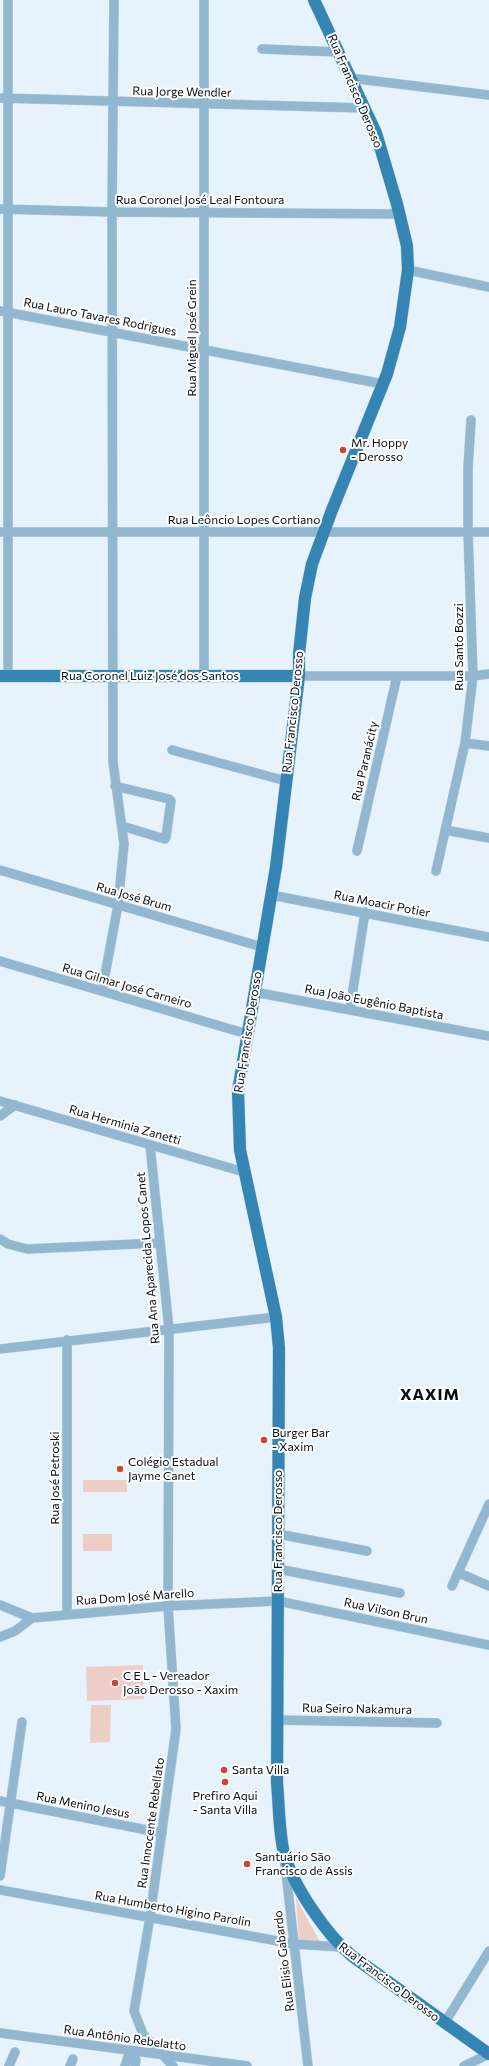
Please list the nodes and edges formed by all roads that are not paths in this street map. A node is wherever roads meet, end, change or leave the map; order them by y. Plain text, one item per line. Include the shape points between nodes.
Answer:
1 (8, 0) edge
2 (114, 0) edge
3 (204, 0) edge
4 (314, 0) edge
5 (262, 49) dead end
6 (339, 52) junction
7 (350, 78) junction
8 (489, 95) edge
9 (5, 99) edge
10 (114, 102) junction
11 (204, 104) junction
12 (364, 108) junction
13 (4, 145) edge
14 (4, 209) edge
15 (204, 211) junction
16 (112, 212) junction
17 (399, 214) junction
18 (408, 270) junction
19 (489, 287) edge
20 (4, 311) edge
21 (113, 331) junction
22 (204, 349) junction
23 (383, 384) junction
24 (471, 420) dead end
25 (4, 532) edge
26 (113, 532) junction
27 (204, 532) junction
28 (323, 532) junction
29 (468, 532) junction
30 (489, 532) edge
31 (489, 674) edge
32 (4, 676) edge
33 (112, 676) junction
34 (204, 676) junction
35 (299, 676) junction
36 (397, 676) junction
37 (473, 676) junction
38 (465, 743) junction
39 (489, 746) edge
40 (172, 750) dead end
41 (286, 781) junction
42 (115, 786) junction
43 (122, 826) junction
44 (446, 830) junction
45 (489, 838) edge
46 (356, 851) dead end
47 (0, 870) edge
48 (436, 871) dead end
49 (271, 894) junction
50 (118, 905) junction
51 (364, 912) junction
52 (489, 936) edge
53 (262, 947) junction
54 (0, 961) edge
55 (102, 991) junction
56 (254, 992) junction
57 (350, 1009) junction
58 (247, 1034) junction
59 (489, 1036) edge
60 (0, 1101) edge
61 (15, 1105) junction
62 (0, 1116) edge
63 (150, 1145) junction
64 (244, 1172) junction
65 (0, 1239) edge
66 (160, 1243) junction
67 (276, 1317) junction
68 (169, 1329) junction
69 (67, 1340) junction
70 (0, 1349) edge
71 (489, 1504) edge
72 (485, 1522) edge
73 (278, 1534) junction
74 (367, 1551) dead end
75 (278, 1569) junction
76 (459, 1573) junction
77 (452, 1586) dead end
78 (489, 1586) edge
79 (400, 1593) dead end
80 (278, 1601) junction
81 (0, 1605) edge
82 (168, 1606) junction
83 (67, 1615) junction
84 (32, 1618) junction
85 (0, 1637) edge
86 (489, 1645) edge
87 (277, 1720) junction
88 (22, 1722) dead end
89 (437, 1723) dead end
90 (176, 1728) joint
91 (0, 1801) edge
92 (11, 1803) junction
93 (162, 1833) junction
94 (283, 1852) junction
95 (0, 1876) edge
96 (0, 1890) edge
97 (150, 1917) junction
98 (294, 1944) junction
99 (341, 1947) junction
100 (489, 1951) edge
101 (444, 2024) junction
102 (0, 2033) edge
103 (130, 2051) junction
104 (15, 2052) dead end
105 (489, 2054) edge
106 (162, 2055) junction
107 (9, 2066) edge
108 (125, 2066) edge
109 (135, 2066) edge
110 (173, 2066) edge
111 (247, 2066) edge
112 (308, 2066) edge
113 (464, 2066) edge

1 - 9 street
2 - 10 street
3 - 11 street, Rua Miguel José Grein
4 - 6 main road, Rua Francisco Derosso
5 - 6 street
6 - 7 main road, Rua Francisco Derosso
7 - 8 street
7 - 12 main road, Rua Francisco Derosso
9 - 10 street, Rua Jorge Wendler
9 - 13 street
10 - 11 street, Rua Jorge Wendler
10 - 16 street
11 - 12 street, Rua Jorge Wendler
11 - 15 street, Rua Miguel José Grein
12 - 17 main road, Rua Francisco Derosso via 376,133
13 - 14 street
14 - 16 street, Rua Coronel José Leal Fontoura
14 - 20 street
15 - 16 street, Rua Coronel José Leal Fontoura
15 - 17 street, Rua Coronel José Leal Fontoura
15 - 22 street, Rua Miguel José Grein
16 - 21 street
17 - 18 main road, Rua Francisco Derosso via 407,246
18 - 19 street
18 - 23 main road, Rua Francisco Derosso via 400,327
20 - 21 street, Rua Lauro Tavares Rodrigues
20 - 25 street
21 - 22 street, Rua Lauro Tavares Rodrigues
21 - 26 street
22 - 23 street, Rua Lauro Tavares Rodrigues
22 - 27 street, Rua Miguel José Grein
23 - 28 main road, Rua Francisco Derosso
24 - 29 street, Rua Santo Bozzi
25 - 26 street, Rua Leôncio Lopes Cortiano
25 - 32 street
26 - 27 street, Rua Leôncio Lopes Cortiano
26 - 33 street
27 - 28 street, Rua Leôncio Lopes Cortiano
27 - 34 street, Rua Miguel José Grein
28 - 29 street, Rua Leôncio Lopes Cortiano
28 - 35 main road, Rua Francisco Derosso via 312,564 305,598
29 - 30 street, Rua Leôncio Lopes Cortiano
29 - 37 street, Rua Santo Bozzi
31 - 37 street
32 - 33 main road, Rua Coronel Luiz José dos Santos
33 - 34 main road, Rua Coronel Luiz José dos Santos
33 - 42 street
34 - 35 main road, Rua Coronel Luiz José dos Santos
35 - 36 street
35 - 41 main road, Rua Francisco Derosso
36 - 37 street
36 - 46 street, Rua Paranácity
37 - 38 street, Rua Santo Bozzi
38 - 39 street
38 - 44 street, Rua Santo Bozzi
40 - 41 street
41 - 49 main road, Rua Francisco Derosso
42 - 43 street
42 - 43 street via 171,801 165,839
43 - 50 street via 124,844
44 - 45 street
44 - 48 street, Rua Santo Bozzi
47 - 50 street, Rua José Brum
49 - 51 street, Rua Moacir Potier
49 - 53 main road, Rua Francisco Derosso
50 - 53 street, Rua José Brum
50 - 55 street
51 - 52 street, Rua Moacir Potier
51 - 57 street
53 - 56 main road, Rua Francisco Derosso
54 - 55 street, Rua Gilmar José Carneiro
55 - 58 street, Rua Gilmar José Carneiro
56 - 57 street, Rua João Eugênio Baptista
56 - 58 main road, Rua Francisco Derosso
57 - 59 street, Rua João Eugênio Baptista
58 - 64 main road, Rua Francisco Derosso via 238,1092 240,1150
60 - 61 street, Rua Herminia Zanetti
61 - 62 street
61 - 63 street, Rua Herminia Zanetti
63 - 64 street, Rua Herminia Zanetti
63 - 66 street, Rua Ana Aparecida Lopos Canet
64 - 67 main road, Rua Francisco Derosso
65 - 66 street via 27,1249
66 - 68 street, Rua Ana Aparecida Lopos Canet
67 - 68 street
67 - 73 main road, Rua Francisco Derosso via 279,1348
68 - 69 street
68 - 82 street, Rua Ana Aparecida Lopos Canet
69 - 70 street
69 - 83 street, Rua José Petroski
71 - 72 street
72 - 76 street
73 - 74 street
73 - 75 main road, Rua Francisco Derosso
75 - 79 street
75 - 80 main road, Rua Francisco Derosso
76 - 77 street
76 - 78 street
80 - 82 street, Rua Dom José Marello
80 - 86 street, Rua Vilson Brun
80 - 87 main road, Rua Francisco Derosso
81 - 84 street
82 - 83 street, Rua Dom José Marello
82 - 90 street, Rua Ana Aparecida Lopos Canet
83 - 84 street, Rua Dom José Marello
84 - 85 street via 15,1631
87 - 89 street, Rua Seiro Nakamura
87 - 94 main road, Rua Francisco Derosso via 277,1783
88 - 92 street
90 - 93 street, Rua Innocente Rebellato
91 - 92 street, Rua Menino Jesus
92 - 93 street, Rua Menino Jesus
92 - 95 street
93 - 97 street, Rua Innocente Rebellato
94 - 98 street, Rua Elisio Gabardo
94 - 99 main road, Rua Francisco Derosso via 299,1887 322,1925
96 - 97 street, Rua Humberto Higino Parolin
97 - 98 street, Rua Humberto Higino Parolin
97 - 106 street, Rua Innocente Rebellato via 134,2011 142,2034
98 - 99 street, Rua Humberto Higino Parolin
98 - 112 street, Rua Elisio Gabardo
99 - 101 main road, Rua Francisco Derosso
100 - 101 street
101 - 105 main road, Rua Francisco Derosso
102 - 103 street, Rua Antônio Rebelatto
103 - 106 street, Rua Antônio Rebelatto
103 - 108 street
103 - 109 street via 136,2060
104 - 107 street
105 - 113 street
106 - 110 street, Rua Innocente Rebellato
106 - 111 street, Rua Antônio Rebelatto

